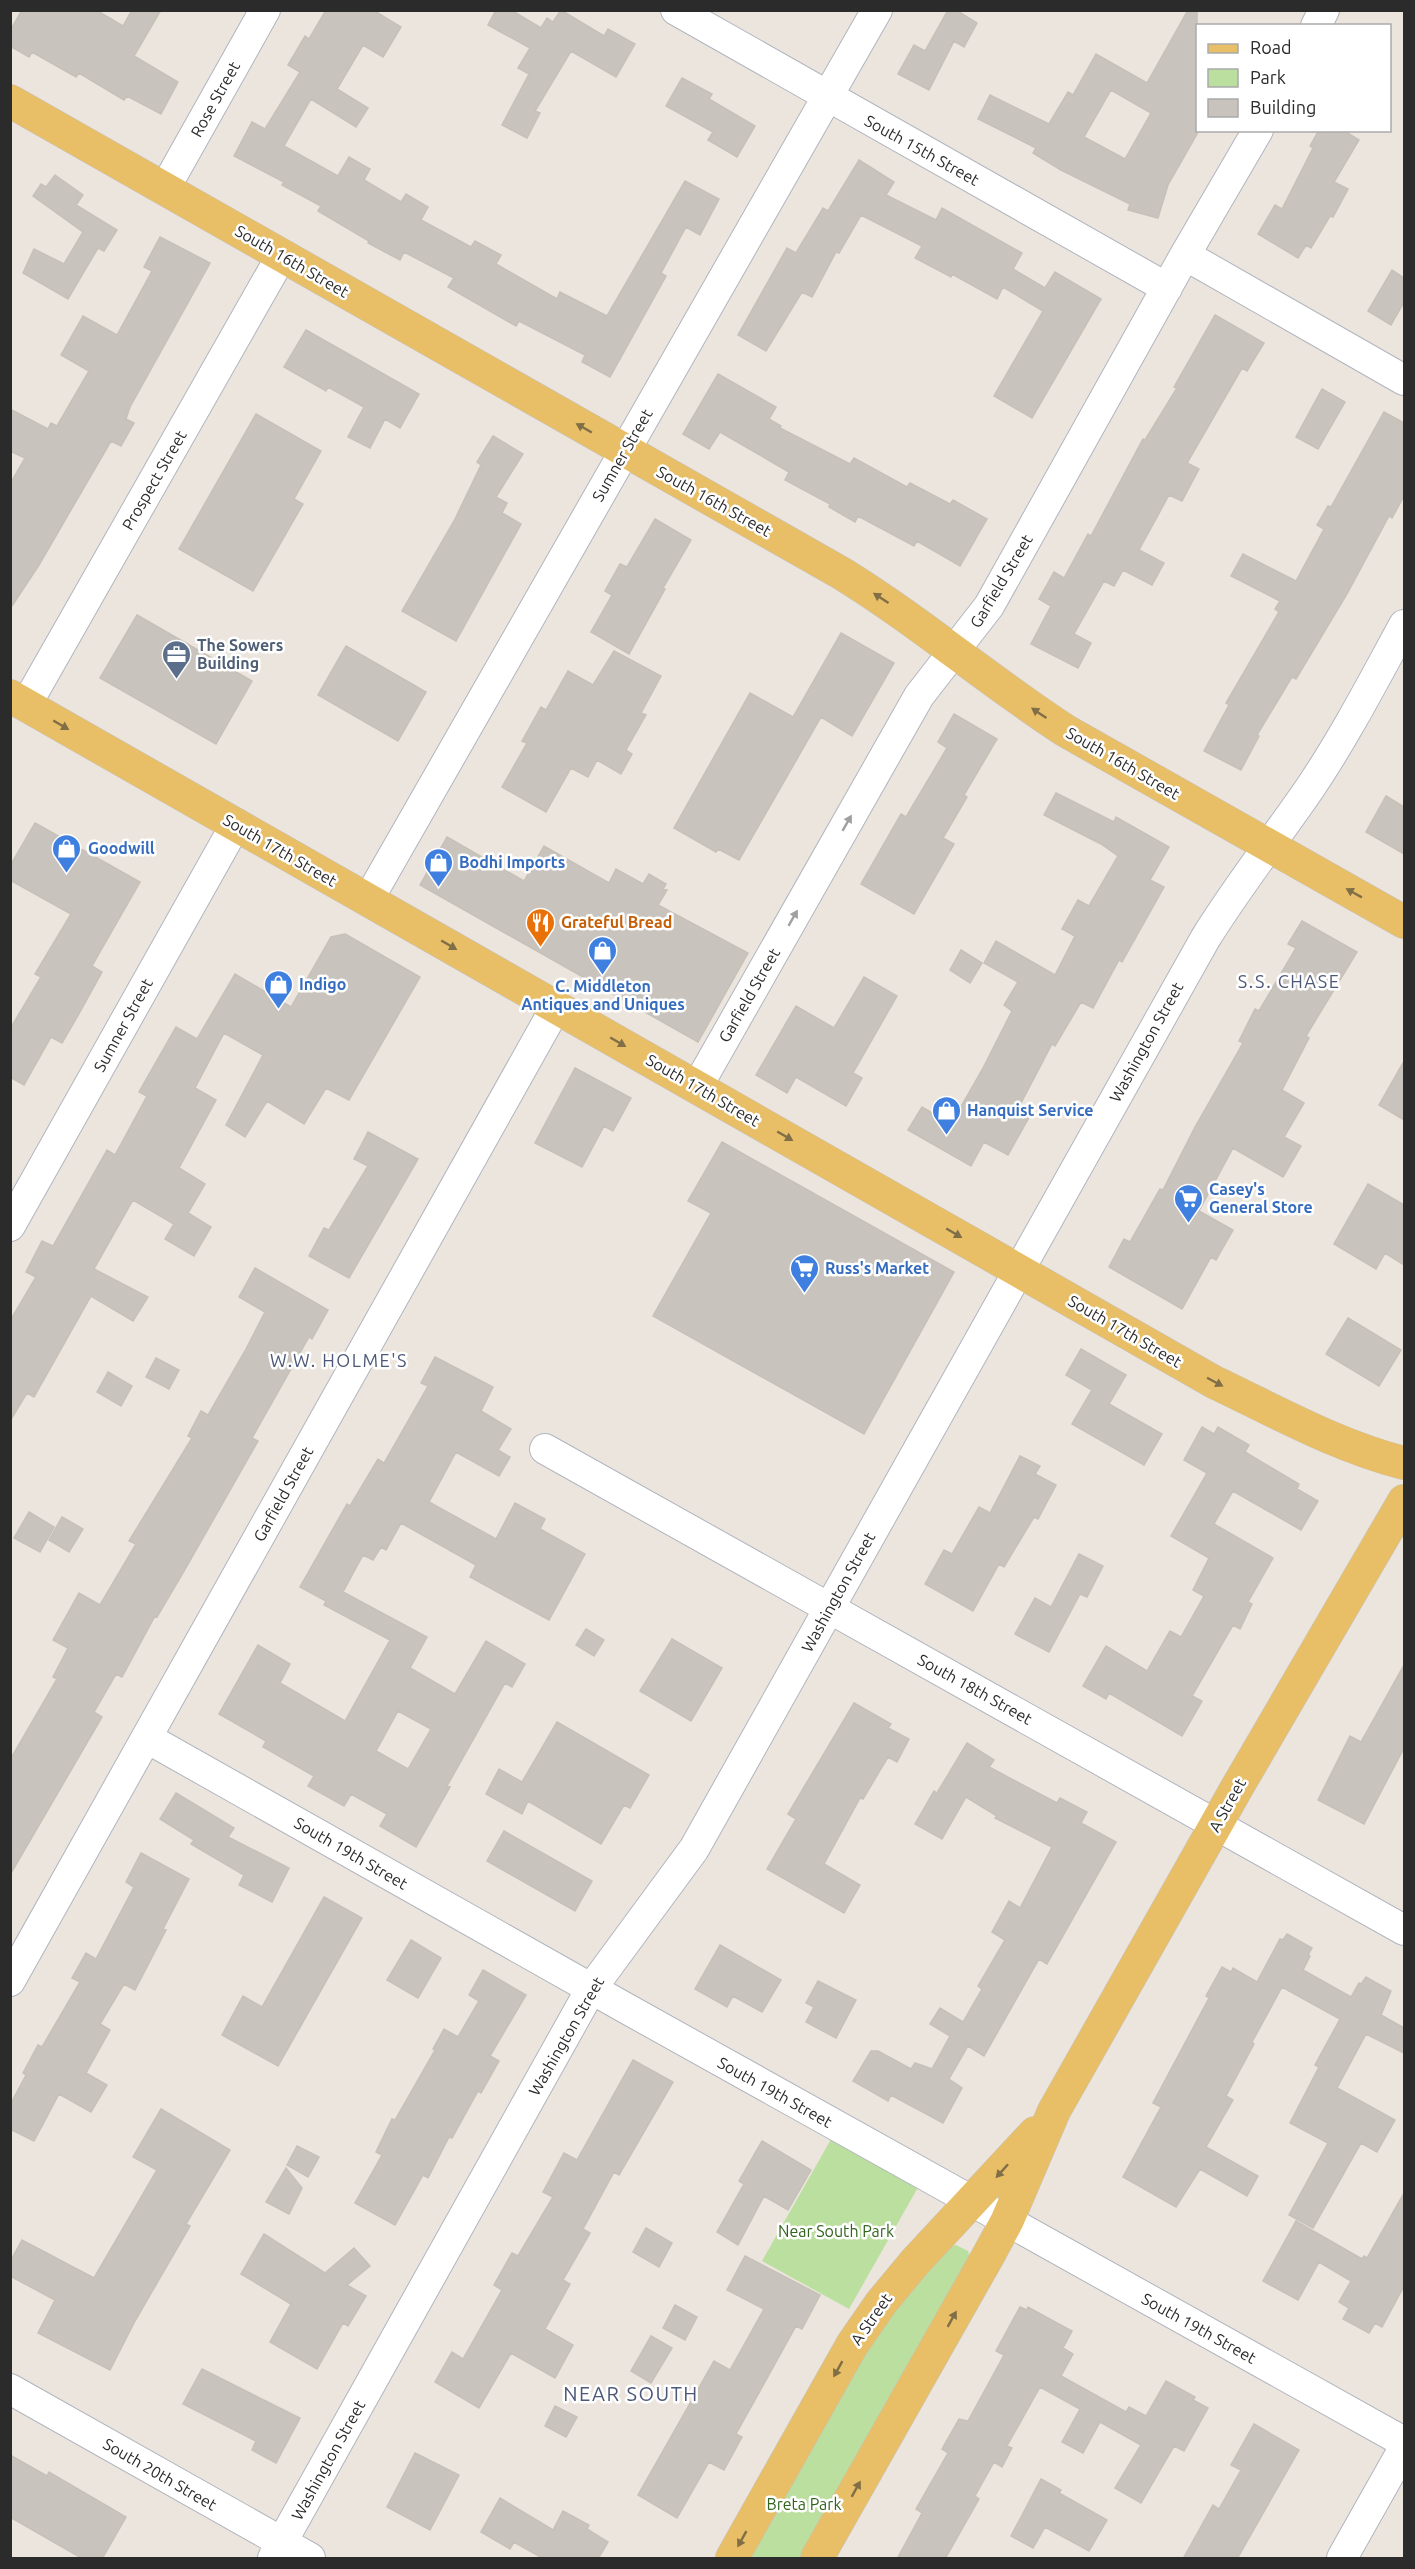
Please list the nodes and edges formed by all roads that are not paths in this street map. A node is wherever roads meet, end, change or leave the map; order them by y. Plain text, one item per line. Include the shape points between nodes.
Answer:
1 (265, 10) edge
2 (676, 10) edge
3 (877, 10) edge
4 (1324, 10) edge
5 (1317, 24) edge
6 (828, 97) junction
7 (10, 101) edge
8 (1257, 132) edge
9 (165, 188) junction
10 (282, 255) junction
11 (1185, 255) junction
12 (1167, 288) junction
13 (1404, 380) edge
14 (624, 450) junction
15 (1404, 625) edge
16 (954, 650) junction
17 (18, 701) edge
18 (236, 824) junction
19 (1268, 845) junction
20 (368, 900) junction
21 (1404, 922) edge
22 (556, 1006) junction
23 (697, 1087) junction
24 (10, 1226) edge
25 (1019, 1270) junction
26 (545, 1449) dead end
27 (1404, 1463) edge
28 (1404, 1500) edge
29 (828, 1609) junction
30 (147, 1738) junction
31 (1216, 1825) junction
32 (1404, 1930) edge
33 (10, 1981) edge
34 (591, 1989) junction
35 (1054, 2111) junction
36 (972, 2202) junction
37 (1006, 2221) junction
38 (10, 2389) edge
39 (1404, 2442) edge
40 (1404, 2448) edge
41 (277, 2550) edge
42 (310, 2559) edge
43 (732, 2559) edge
44 (817, 2559) edge
45 (1342, 2559) edge

1 - 9 street, Rose Street
2 - 6 street, South 15th Street
3 - 6 street, Sumner Street
4 - 5 street
6 - 12 street, South 15th Street
6 - 14 street, Sumner Street
7 - 9 main road, South 16th Street
8 - 11 street, Garfield Street
9 - 10 main road, South 16th Street
14 -> 10 main road, South 16th Street
10 - 17 street, Prospect Street
11 - 12 street, Garfield Street
11 - 13 street
12 - 16 street, Garfield Street via 989,606
16 -> 14 main road, South 16th Street via 841,573
14 - 20 street, Sumner Street
15 - 19 street, Washington Street via 1338,743
19 -> 16 main road, South 16th Street via 1066,731
23 -> 16 street, Garfield Street via 919,696
17 -> 18 main road, South 17th Street
18 - 20 main road, South 17th Street
18 - 24 street, Sumner Street
21 -> 19 main road, South 16th Street
19 - 25 street, Washington Street via 1205,939
20 -> 22 main road, South 17th Street
22 -> 23 main road, South 17th Street
22 - 30 street, Garfield Street
23 -> 25 main road, South 17th Street
25 -> 27 main road, South 17th Street via 1214,1382 1308,1429
25 - 29 street, Washington Street
26 - 29 street, South 18th Street
28 - 31 main road, A Street
29 - 31 street, South 18th Street
29 - 34 street, Washington Street via 694,1849
30 - 33 street, Garfield Street
30 - 34 street, South 19th Street
31 - 32 street, South 18th Street
31 - 35 main road, A Street
34 - 36 street, South 19th Street
34 - 41 street, Washington Street
35 -> 36 main road, A Street
35 - 37 main road, A Street
36 - 37 street, South 19th Street
36 -> 43 main road, A Street via 915,2262 852,2345
37 - 39 street, South 19th Street
44 -> 37 main road, A Street
38 - 41 street, South 20th Street
40 - 45 street
41 - 42 street, South 20th Street

